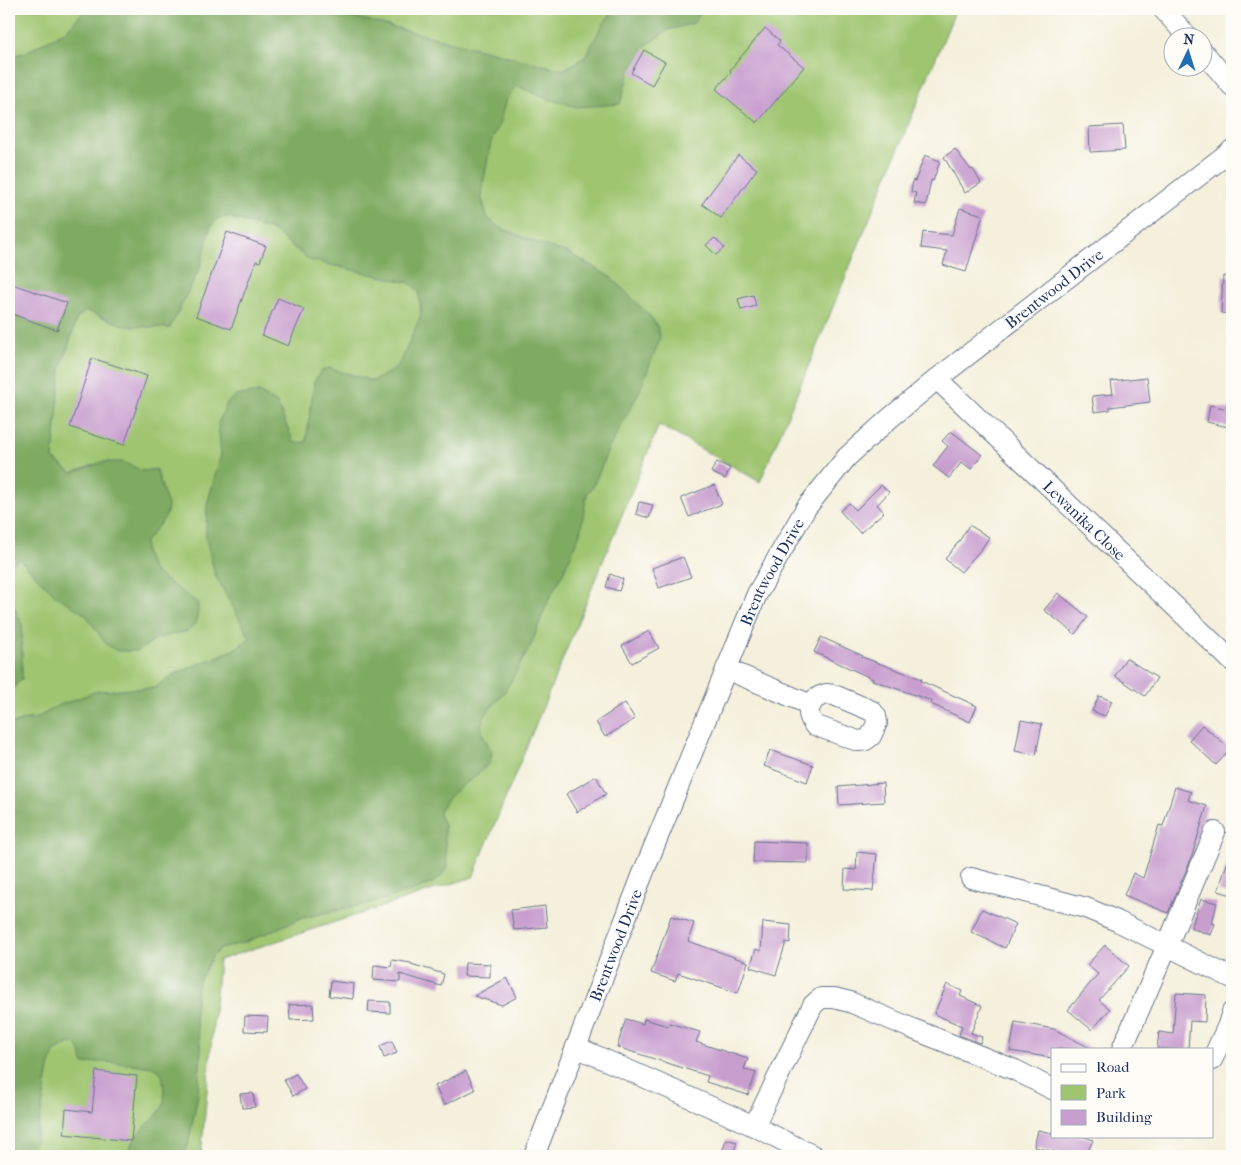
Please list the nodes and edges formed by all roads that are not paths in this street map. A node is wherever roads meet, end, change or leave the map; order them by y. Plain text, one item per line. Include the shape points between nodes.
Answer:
1 (1163, 9) edge
2 (1180, 28) edge
3 (1214, 65) edge
4 (1232, 86) edge
5 (1232, 150) edge
6 (937, 379) junction
7 (1232, 661) edge
8 (726, 669) junction
9 (811, 704) dead end
10 (1214, 832) dead end
11 (971, 878) dead end
12 (1167, 946) junction
13 (1232, 978) edge
14 (1231, 1022) edge
15 (576, 1047) junction
16 (1122, 1048) edge
17 (1214, 1056) edge
18 (1051, 1088) edge
19 (754, 1126) junction
20 (534, 1156) edge
21 (814, 1156) edge

1 - 2 street
3 - 4 street
5 - 6 street, Brentwood Drive
6 - 7 street, Lewanika Close
6 - 8 street, Brentwood Drive via 847,457 806,508 757,594
8 - 9 street
8 - 15 street, Brentwood Drive
10 - 12 street
11 - 12 street via 1086,908
12 - 13 street
12 - 16 street
14 - 17 street
15 - 19 street
15 - 20 street, Brentwood Drive
18 - 19 street via 1015,1070 850,1002 822,998 813,1005
19 - 21 street

